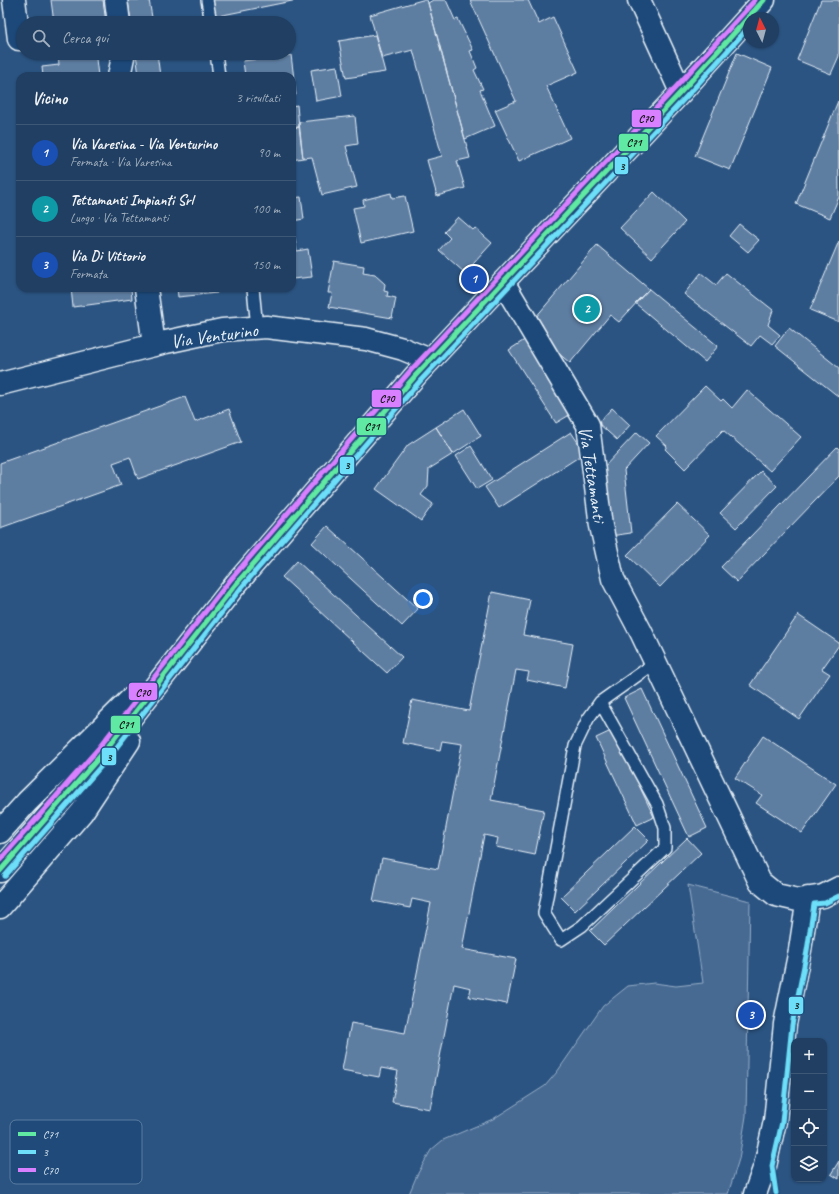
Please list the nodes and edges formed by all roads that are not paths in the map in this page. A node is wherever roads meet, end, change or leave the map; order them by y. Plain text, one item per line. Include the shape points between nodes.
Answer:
1 (14, 0) edge
2 (116, 0) edge
3 (207, 0) edge
4 (639, 0) edge
5 (764, 0) edge
6 (16, 16) edge
7 (117, 16) edge
8 (210, 16) edge
9 (122, 60) edge
10 (217, 60) edge
11 (120, 72) edge
12 (218, 72) edge
13 (681, 92) junction
14 (503, 282) junction
15 (147, 292) edge
16 (253, 292) edge
17 (257, 328) junction
18 (154, 344) junction
19 (430, 360) junction
20 (0, 384) edge
21 (201, 629) junction
22 (655, 663) junction
23 (600, 702) junction
24 (0, 832) edge
25 (0, 872) edge
26 (839, 888) edge
27 (808, 898) junction
28 (0, 907) edge
29 (765, 1166) junction
30 (755, 1194) edge
31 (769, 1194) edge

1 - 6 street
2 - 7 street
3 - 8 lane
4 - 13 street
5 - 13 street
9 - 11 street
10 - 12 lane
13 - 14 street
14 - 19 street
14 - 22 street, Via Tettamanti via 588,425 601,526 613,578
15 - 18 street
16 - 17 lane
17 - 18 street, Via Venturino via 222,330
17 - 19 street, Via Venturino via 366,339 403,349
18 - 20 street, Via Venturino
19 - 21 street via 236,584
21 - 24 street
21 - 25 street via 103,753
21 - 28 street via 82,812
22 - 23 lane
22 - 27 street, Via Tettamanti via 760,882 776,895 798,900
23 - 23 lane via 588,719 575,746 544,913 561,940 582,926 665,848 665,828 657,804
26 - 27 street, Via Tettamanti via 823,896
27 - 29 street via 785,1024 775,1121
29 - 30 street
29 - 31 street

